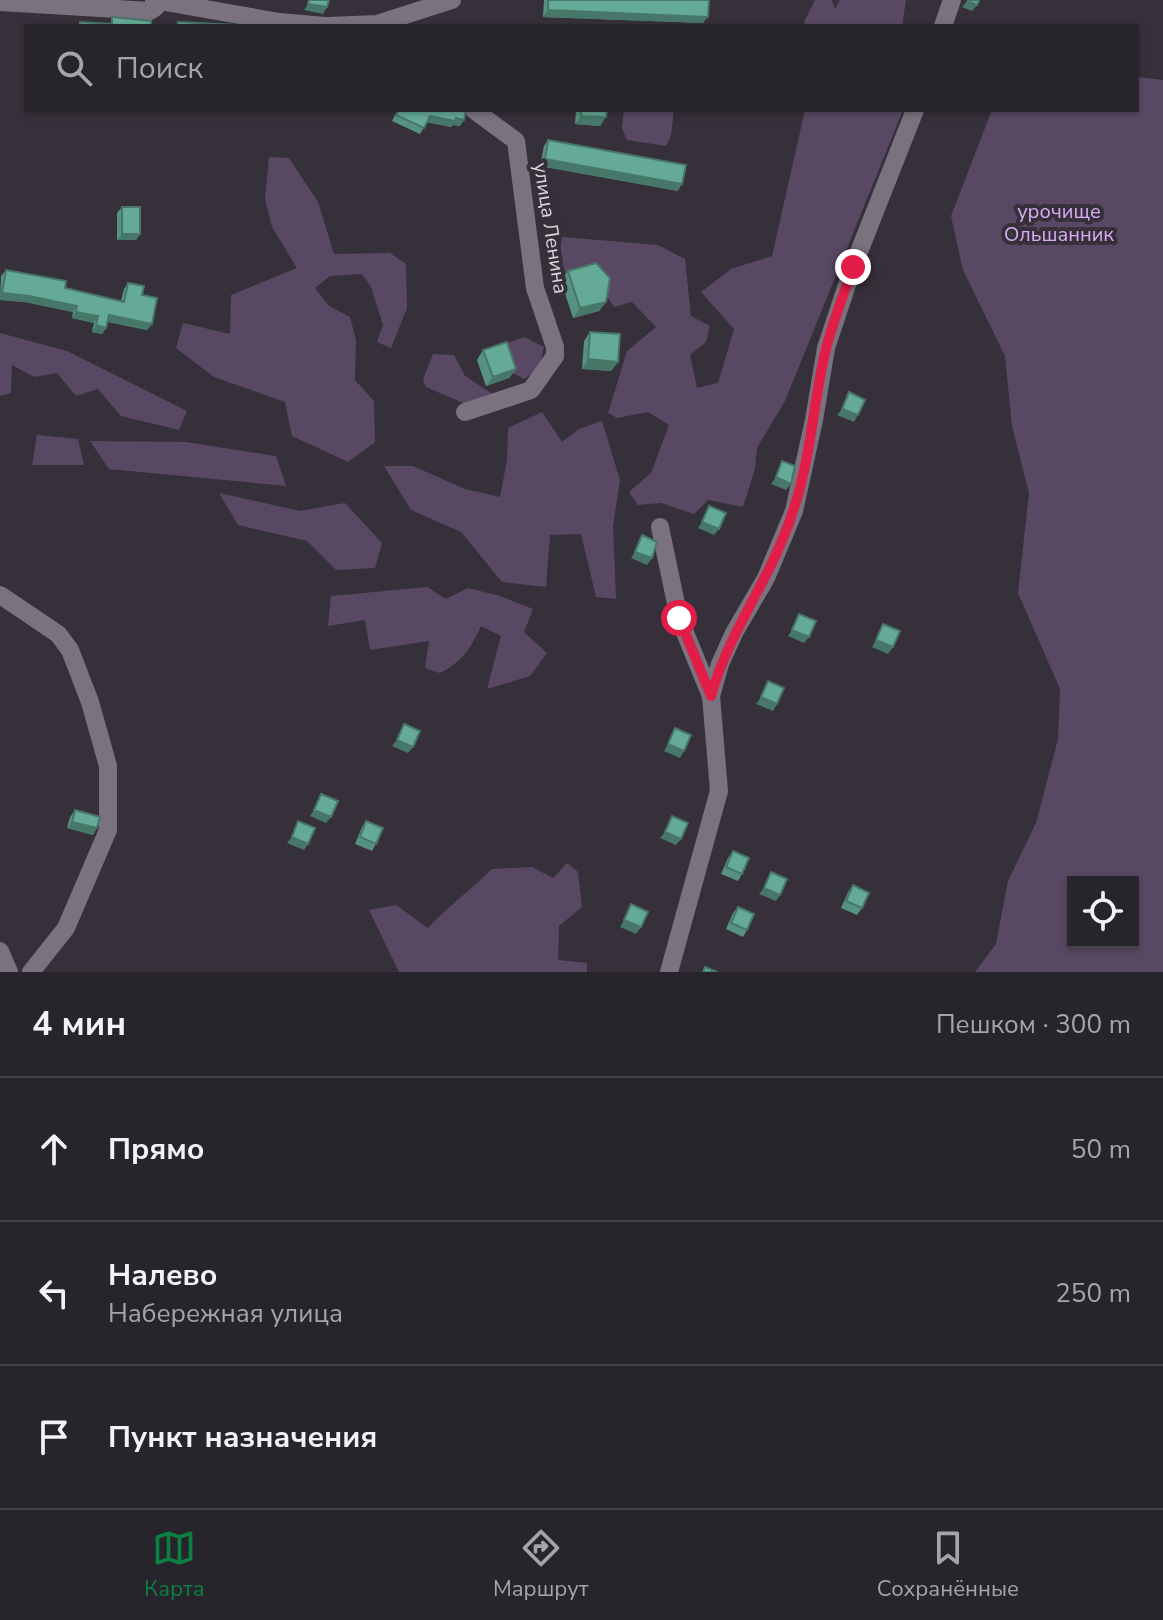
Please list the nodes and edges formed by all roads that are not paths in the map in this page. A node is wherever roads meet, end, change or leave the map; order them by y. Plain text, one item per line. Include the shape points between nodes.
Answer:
1 (156, 0) edge
2 (452, 0) edge
3 (952, 0) edge
4 (0, 2) edge
5 (303, 24) edge
6 (381, 24) edge
7 (944, 24) edge
8 (477, 112) edge
9 (914, 112) edge
10 (465, 412) dead end
11 (660, 527) dead end
12 (0, 595) edge
13 (711, 696) junction
14 (0, 951) edge
15 (9, 972) edge
16 (31, 972) edge
17 (669, 972) edge

1 - 4 street via 150,11
1 - 5 street
2 - 6 street
3 - 7 street
8 - 10 street, улица Ленина via 516,141 535,288 555,356 531,390
9 - 13 street via 826,348 794,511 720,664
11 - 13 street via 679,618
12 - 16 street via 58,634 70,650 108,766 108,830 66,928
13 - 17 street via 719,791
14 - 15 street

